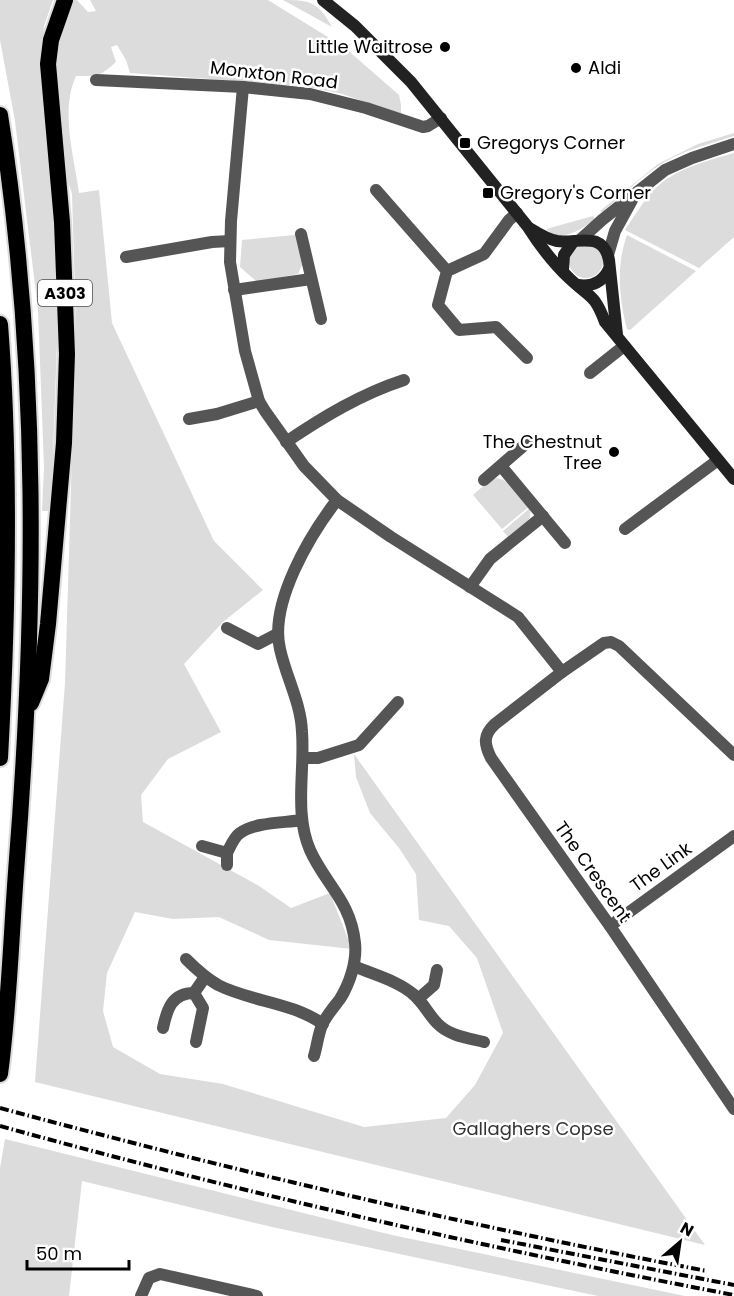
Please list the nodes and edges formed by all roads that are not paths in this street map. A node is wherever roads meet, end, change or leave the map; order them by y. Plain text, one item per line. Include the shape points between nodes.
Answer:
1 (65, 0) edge
2 (324, 0) edge
3 (96, 80) dead end
4 (243, 87) junction
5 (0, 115) edge
6 (441, 118) junction
7 (734, 144) edge
8 (376, 190) dead end
9 (634, 196) junction
10 (517, 213) junction
11 (528, 227) junction
12 (301, 234) dead end
13 (577, 240) junction
14 (230, 241) junction
15 (608, 255) junction
16 (126, 257) dead end
17 (609, 269) junction
18 (563, 270) junction
19 (447, 271) junction
20 (311, 279) junction
21 (579, 285) junction
22 (234, 290) junction
23 (321, 320) dead end
24 (0, 324) edge
25 (620, 341) junction
26 (528, 358) dead end
27 (590, 373) dead end
28 (404, 380) dead end
29 (259, 401) junction
30 (189, 419) dead end
31 (286, 442) junction
32 (528, 442) dead end
33 (718, 460) junction
34 (501, 466) junction
35 (734, 479) edge
36 (484, 480) dead end
37 (337, 500) junction
38 (543, 516) junction
39 (625, 529) dead end
40 (565, 543) dead end
41 (470, 587) junction
42 (227, 628) dead end
43 (277, 634) junction
44 (562, 672) junction
45 (398, 702) dead end
46 (27, 712) junction
47 (734, 755) edge
48 (0, 758) edge
49 (303, 758) junction
50 (302, 820) junction
51 (734, 836) edge
52 (202, 846) dead end
53 (610, 926) junction
54 (186, 959) dead end
55 (354, 966) junction
56 (437, 970) dead end
57 (205, 977) junction
58 (194, 993) junction
59 (418, 999) junction
60 (322, 1024) junction
61 (163, 1028) dead end
62 (196, 1042) dead end
63 (484, 1042) dead end
64 (314, 1056) dead end
65 (1, 1070) edge
66 (734, 1109) edge
67 (141, 1296) edge
68 (257, 1296) edge

1 - 46 highway, A303 via 51,40 48,64 66,307 64,443 41,679
2 - 6 main road via 394,63
3 - 4 street, Monxton Road
4 - 6 street, Monxton Road via 329,98 416,126 428,126
4 - 14 street
5 - 46 highway, A303 via 16,232 29,405 32,567
6 - 10 main road
7 - 9 street via 665,171
8 - 19 street
9 - 13 street
9 - 15 street via 615,231
10 - 11 main road
10 - 19 street via 484,254
11 - 13 main road via 549,239
11 - 18 main road via 544,252
12 - 20 street
13 - 15 main road via 598,243
13 - 18 main road via 564,255
14 - 16 street
14 - 22 street
15 - 17 main road
17 - 21 main road via 597,283
17 - 25 main road
18 - 21 main road
19 - 26 street via 438,305 459,330 496,327
20 - 22 street
20 - 23 street
21 - 25 main road via 597,302 605,322
22 - 29 street
24 - 48 highway via 7,491
25 - 27 street
25 - 33 main road
28 - 31 street via 348,403
29 - 30 street
29 - 31 street
31 - 37 street
32 - 34 street
33 - 35 main road
33 - 39 street
34 - 36 street
34 - 38 street
37 - 41 street
37 - 43 street via 301,555 282,606
38 - 40 street
38 - 41 street via 490,559
41 - 44 street via 518,617
42 - 43 street via 258,644
43 - 49 street via 298,708
44 - 47 street via 611,642
44 - 53 street, The Crescent via 495,724 487,733 485,744
45 - 49 street via 358,745 318,758
46 - 65 highway, A303
49 - 50 street
50 - 52 street via 265,824 240,833 227,859
50 - 55 street via 310,850 348,910 356,944
51 - 53 street, The Link
53 - 66 street, The Crescent
54 - 57 street
55 - 59 street via 401,985
55 - 60 street via 342,996
56 - 59 street via 434,985
57 - 58 street
57 - 60 street via 220,986 292,1008
58 - 61 street via 179,995 172,1001
58 - 62 street via 203,1008
59 - 63 street via 447,1030
60 - 64 street
67 - 68 street via 149,1278 160,1274

